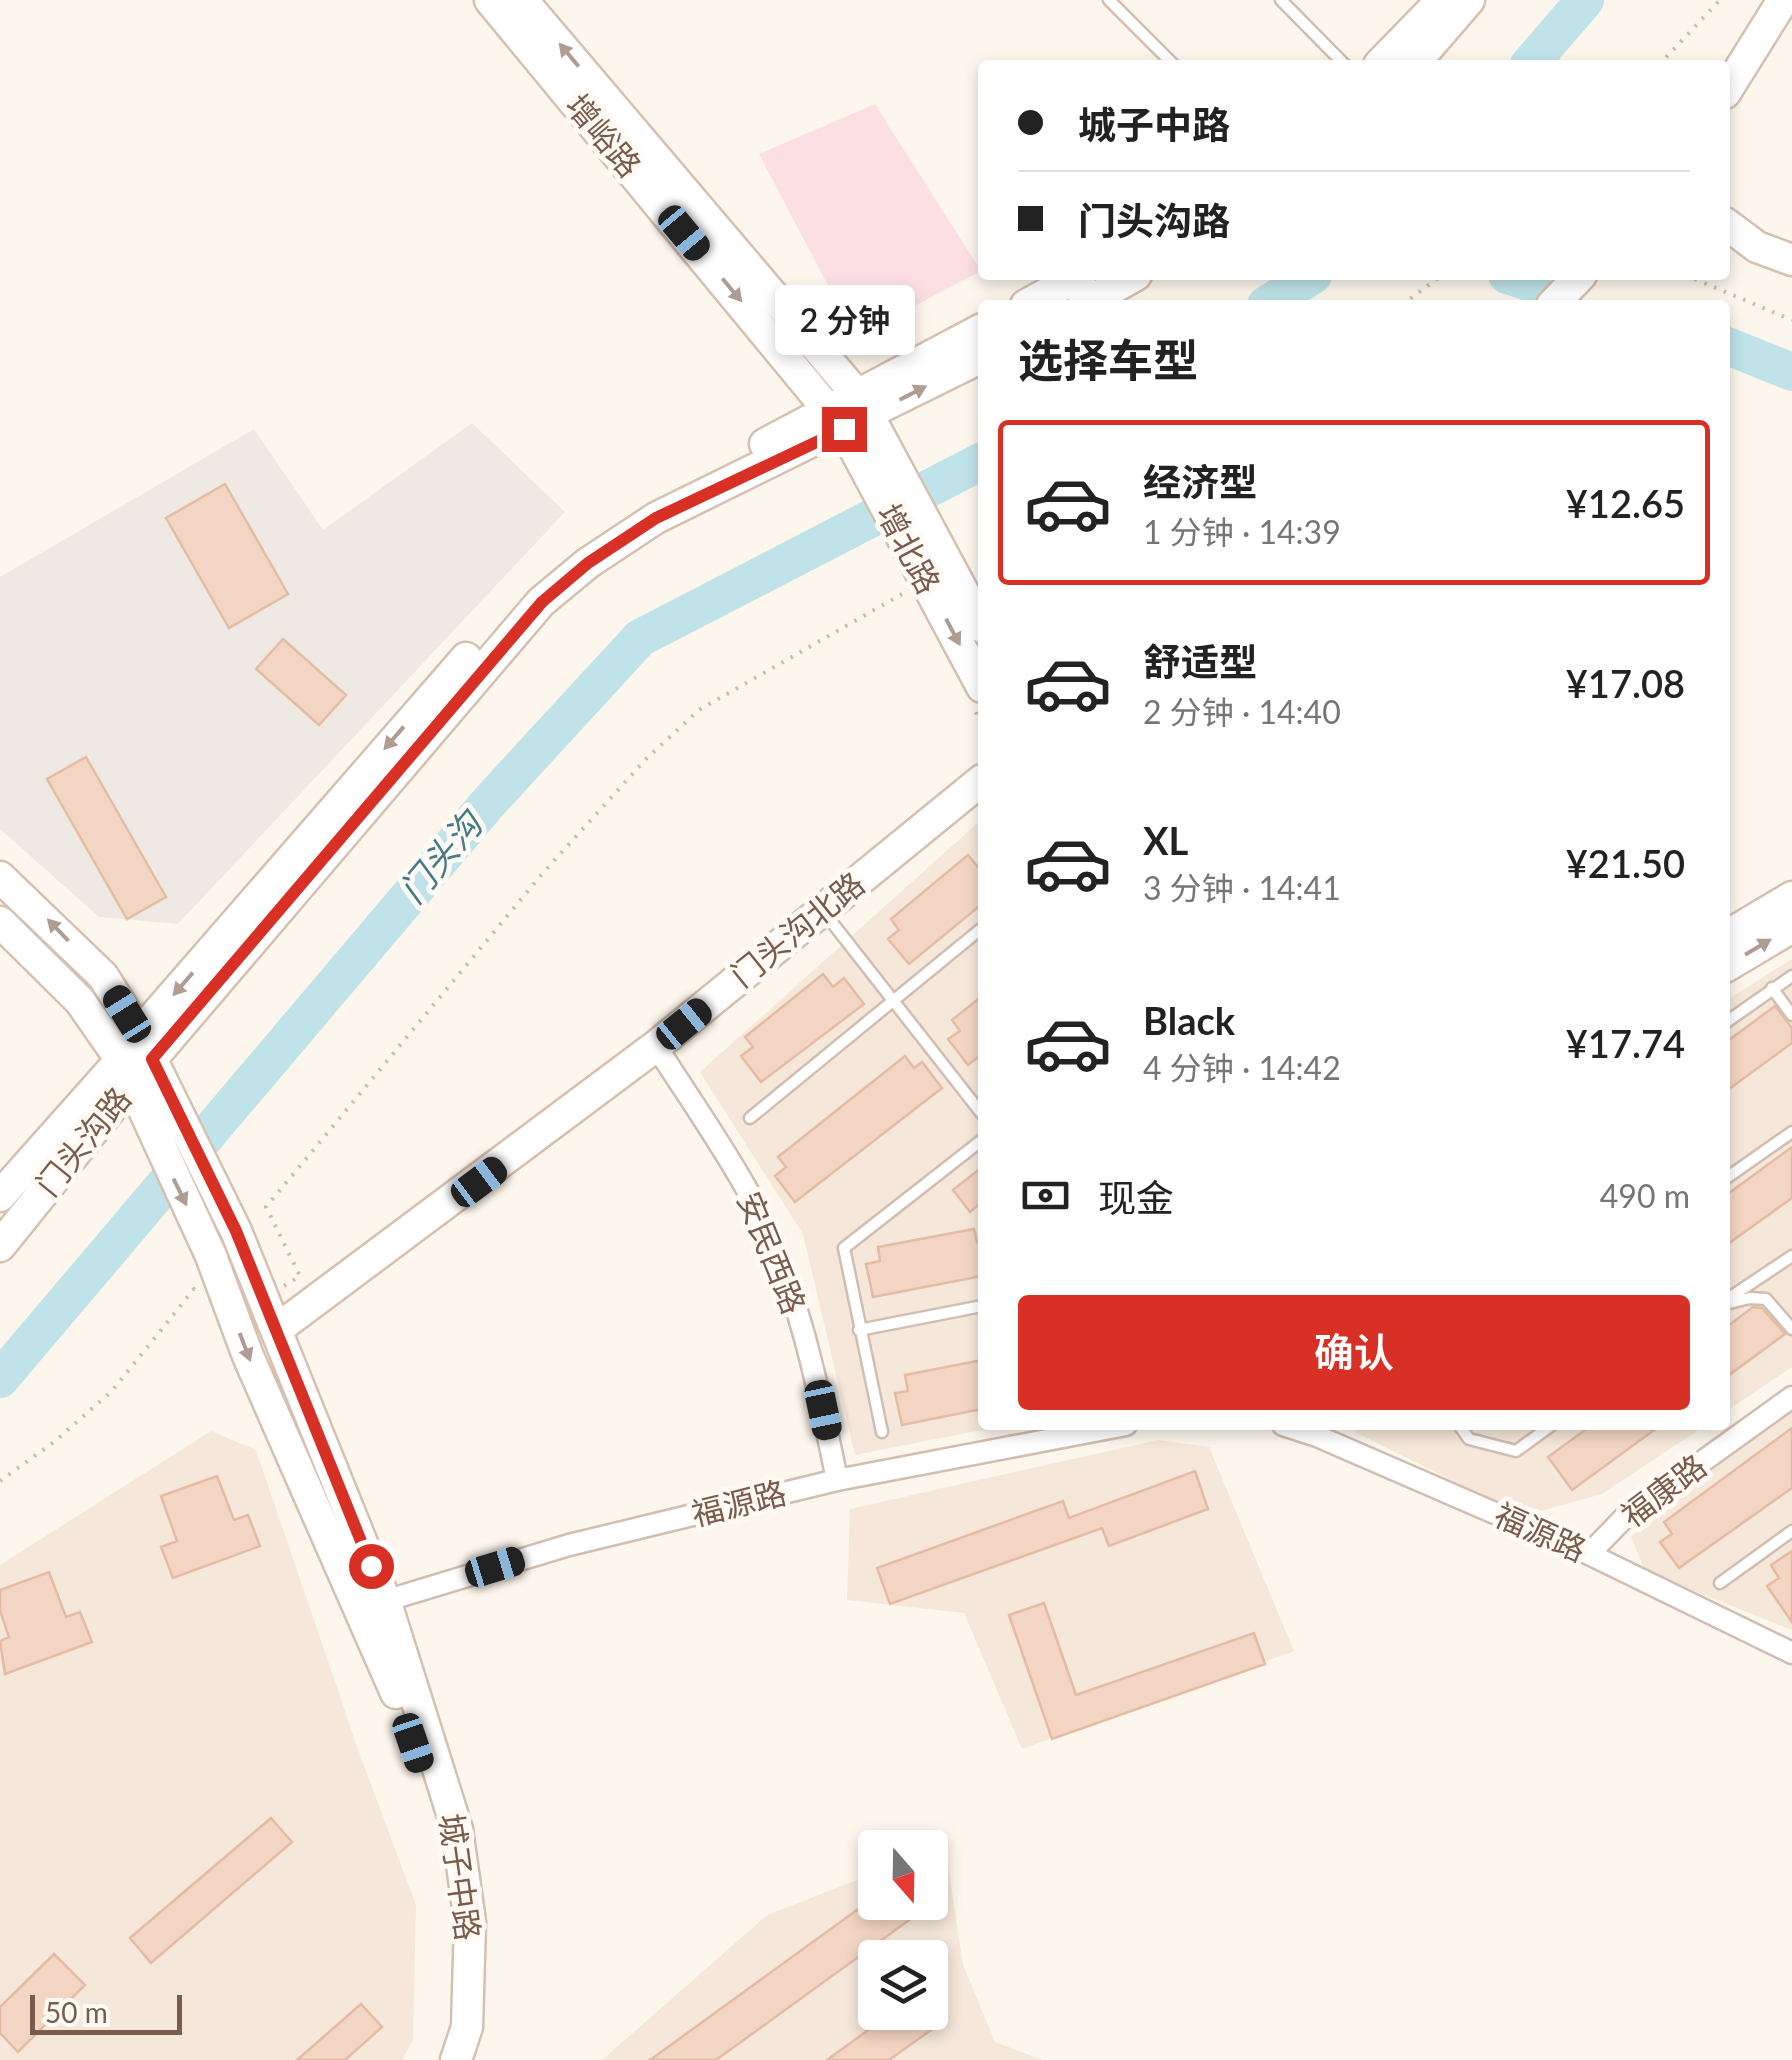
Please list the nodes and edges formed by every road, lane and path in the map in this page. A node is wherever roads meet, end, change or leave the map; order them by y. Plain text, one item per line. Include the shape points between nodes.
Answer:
1 (490, 0) edge
2 (522, 0) edge
3 (1280, 0) edge
4 (1442, 0) edge
5 (1469, 0) edge
6 (1720, 0) edge
7 (1783, 0) edge
8 (1111, 1) edge
9 (1169, 60) edge
10 (1341, 60) edge
11 (1384, 60) edge
12 (1418, 60) edge
13 (1665, 60) edge
14 (1730, 85) edge
15 (1730, 228) edge
16 (1792, 260) edge
17 (1072, 280) edge
18 (1127, 280) edge
19 (1435, 280) edge
20 (1576, 280) edge
21 (1696, 280) edge
22 (1035, 300) edge
23 (1092, 300) edge
24 (1409, 300) edge
25 (1557, 300) edge
26 (1792, 320) edge
27 (978, 332) edge
28 (978, 359) edge
29 (851, 413) junction
30 (926, 578) junction
31 (978, 624) edge
32 (978, 698) edge
33 (978, 783) edge
34 (0, 877) edge
35 (1792, 897) edge
36 (823, 910) junction
37 (0, 922) edge
38 (1792, 927) edge
39 (978, 931) edge
40 (1730, 934) edge
41 (1730, 964) edge
42 (1792, 976) edge
43 (1772, 988) junction
44 (893, 1002) junction
45 (1792, 1015) edge
46 (1730, 1019) edge
47 (146, 1046) junction
48 (656, 1046) junction
49 (127, 1071) junction
50 (978, 1109) edge
51 (750, 1118) dead end
52 (1792, 1132) edge
53 (978, 1143) edge
54 (1730, 1175) edge
55 (0, 1196) edge
56 (0, 1246) edge
57 (1792, 1256) edge
58 (264, 1299) junction
59 (1730, 1299) edge
60 (1730, 1301) edge
61 (202, 1302) dead end
62 (978, 1307) edge
63 (1792, 1329) edge
64 (276, 1330) junction
65 (859, 1330) junction
66 (1792, 1397) edge
67 (1100, 1430) edge
68 (1298, 1430) edge
69 (1462, 1430) edge
70 (1545, 1430) edge
71 (882, 1432) dead end
72 (837, 1480) junction
73 (0, 1481) edge
74 (1792, 1530) edge
75 (1589, 1554) junction
76 (1720, 1583) dead end
77 (372, 1605) junction
78 (1792, 1653) edge
79 (438, 2060) edge
80 (456, 2060) edge

1 -> 29 street, 增峪路
29 -> 2 street, 增峪路
3 - 10 lane
4 - 11 street
5 - 12 street
6 - 13 path
7 - 14 street
8 - 9 lane
15 - 16 street
17 - 22 street
18 - 23 street
19 - 24 path
20 - 25 street
21 - 26 path
27 - 29 street, 门头沟路
29 -> 28 street, 门头沟路
29 - 30 street, 增北路
29 - 47 street, 门头沟路 via 665,493 532,587 423,704
30 - 31 street, 增北路
30 -> 32 street, 增北路
30 - 58 path via 699,710 647,758 542,874 266,1208 300,1276
33 - 36 street, 门头沟北路
47 -> 34 street, 城子中路 via 103,976
35 - 40 street
36 - 44 lane
36 - 48 street, 门头沟北路
37 - 49 street, 城子中路 via 80,1001
41 -> 38 street
39 - 44 lane
42 - 43 lane
43 - 45 lane
43 - 46 lane
44 - 50 lane
44 - 51 lane
47 - 49 street, 门头沟路
47 - 58 street, 城子中路
48 - 64 street, 门头沟北路
48 - 72 street, 安民西路 via 747,1189 786,1276 816,1375
49 - 55 street, 门头沟路
49 - 56 street, 门头沟路
49 -> 77 street, 城子中路 via 211,1256 248,1356
52 - 54 lane
53 - 65 lane via 844,1248
57 - 59 lane
58 - 64 street, 城子中路
60 - 63 lane via 1766,1299
61 - 73 path via 194,1290 112,1391
62 - 65 lane
64 - 77 street, 城子中路
65 - 71 lane
66 - 75 street, 福康路 via 1624,1518
67 - 72 street, 福源路
68 - 75 street, 福源路
69 - 70 lane via 1469,1439 1516,1451
72 - 77 street, 福源路 via 568,1545
74 - 76 lane
75 - 78 street, 福源路
77 - 79 street, 城子中路 via 445,1836 456,1998
77 - 80 street, 城子中路 via 457,1829 470,1922 467,2027

